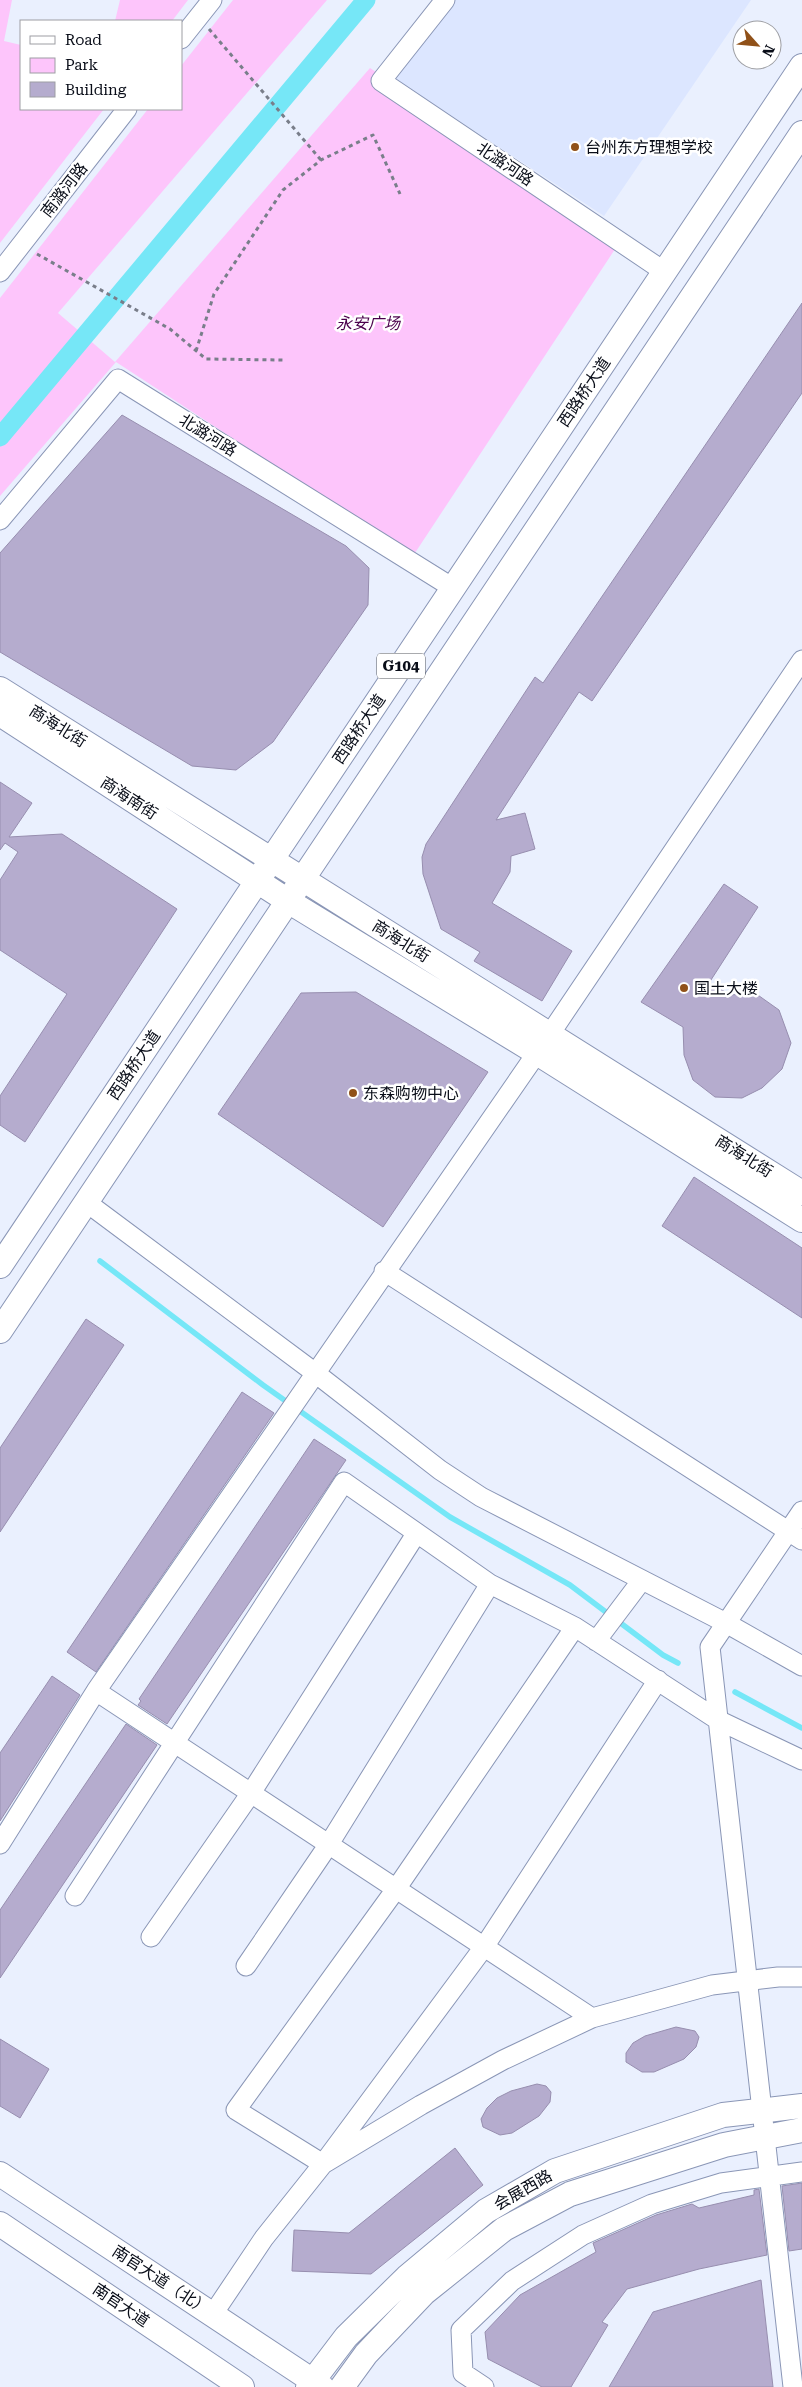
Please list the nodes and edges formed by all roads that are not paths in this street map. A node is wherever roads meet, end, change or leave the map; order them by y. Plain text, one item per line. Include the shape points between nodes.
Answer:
1 (212, 0) edge
2 (445, 0) edge
3 (182, 38) edge
4 (802, 66) edge
5 (126, 110) edge
6 (802, 133) edge
7 (0, 272) edge
8 (665, 272) junction
9 (0, 520) edge
10 (453, 588) junction
11 (802, 660) edge
12 (0, 689) edge
13 (0, 714) edge
14 (272, 860) junction
15 (302, 879) junction
16 (257, 881) junction
17 (288, 901) junction
18 (543, 1043) junction
19 (802, 1193) edge
20 (86, 1202) junction
21 (802, 1220) edge
22 (0, 1266) edge
23 (384, 1271) junction
24 (0, 1331) edge
25 (314, 1372) junction
26 (802, 1511) edge
27 (416, 1534) junction
28 (795, 1536) edge
29 (642, 1580) junction
30 (490, 1584) junction
31 (726, 1623) junction
32 (575, 1627) junction
33 (596, 1641) junction
34 (802, 1666) edge
35 (658, 1680) junction
36 (96, 1690) junction
37 (718, 1720) junction
38 (175, 1743) junction
39 (802, 1760) edge
40 (251, 1792) junction
41 (0, 1844) edge
42 (329, 1844) junction
43 (396, 1889) junction
44 (75, 1896) dead end
45 (152, 1937) dead end
46 (484, 1947) junction
47 (246, 1966) dead end
48 (802, 1977) edge
49 (748, 1981) junction
50 (592, 2018) junction
51 (802, 2106) edge
52 (762, 2111) junction
53 (802, 2130) edge
54 (765, 2137) junction
55 (323, 2164) junction
56 (802, 2172) edge
57 (0, 2174) edge
58 (769, 2176) junction
59 (0, 2224) edge
60 (213, 2314) junction
61 (314, 2385) edge
62 (242, 2387) edge
63 (342, 2387) edge
64 (484, 2387) edge
65 (793, 2387) edge

1 - 3 street
2 - 8 street, 北潞河路 via 381,82
4 - 8 main road, 西路桥大道 / G104
5 - 7 street, 南潞河路
6 - 15 main road, G104
8 - 10 main road, 西路桥大道 / G104
9 - 10 street, 北潞河路 via 118,379
10 - 14 main road, 西路桥大道 / G104
11 - 18 street
12 - 14 main road, 商海北街
13 - 16 main road, 商海南街
14 - 15 main road, 商海北街
14 - 16 main road, 西路桥大道 / G104
15 - 17 main road, G104
15 - 18 main road, 商海北街
16 - 17 main road, 商海北街
16 - 22 main road, 西路桥大道 / G104
17 - 18 main road, 商海北街
17 - 20 main road, G104
18 - 19 main road, 商海北街
18 - 21 main road, 商海北街
18 - 23 street
20 - 24 main road, G104
20 - 25 street
23 - 25 street
23 - 28 street
25 - 29 street via 440,1470 481,1497
25 - 36 street
26 - 28 street
27 - 30 street
27 - 38 street via 344,1482
27 - 40 street
28 - 31 street
29 - 31 street
29 - 33 street
30 - 32 street
30 - 42 street
31 - 34 street
31 - 37 street via 710,1647
32 - 33 street
32 - 43 street
33 - 35 street
35 - 37 street
35 - 46 street
36 - 38 street
36 - 41 street
37 - 39 street
37 - 49 street
38 - 40 street
38 - 44 street
40 - 42 street
40 - 45 street
42 - 43 street
42 - 47 street
43 - 46 street
43 - 55 street via 236,2110
46 - 50 street
46 - 55 street
48 - 49 street
49 - 50 street via 712,1985
49 - 52 street
50 - 55 street via 421,2104
51 - 52 main road, 会展西路
52 - 54 street
52 - 61 main road, 会展西路 via 723,2115 555,2171 486,2211 407,2277 346,2337
53 - 54 main road, 会展西路
54 - 58 street
54 - 63 main road, 会展西路 via 724,2145 570,2194 504,2229 424,2294 366,2354
55 - 60 street via 264,2238
56 - 58 street
57 - 60 main road, 南官大道（北）
58 - 64 street via 721,2183 652,2204 583,2235 512,2281 461,2330 463,2373
58 - 65 street
59 - 62 main road, 南官大道
60 - 61 main road, 南官大道（北）

